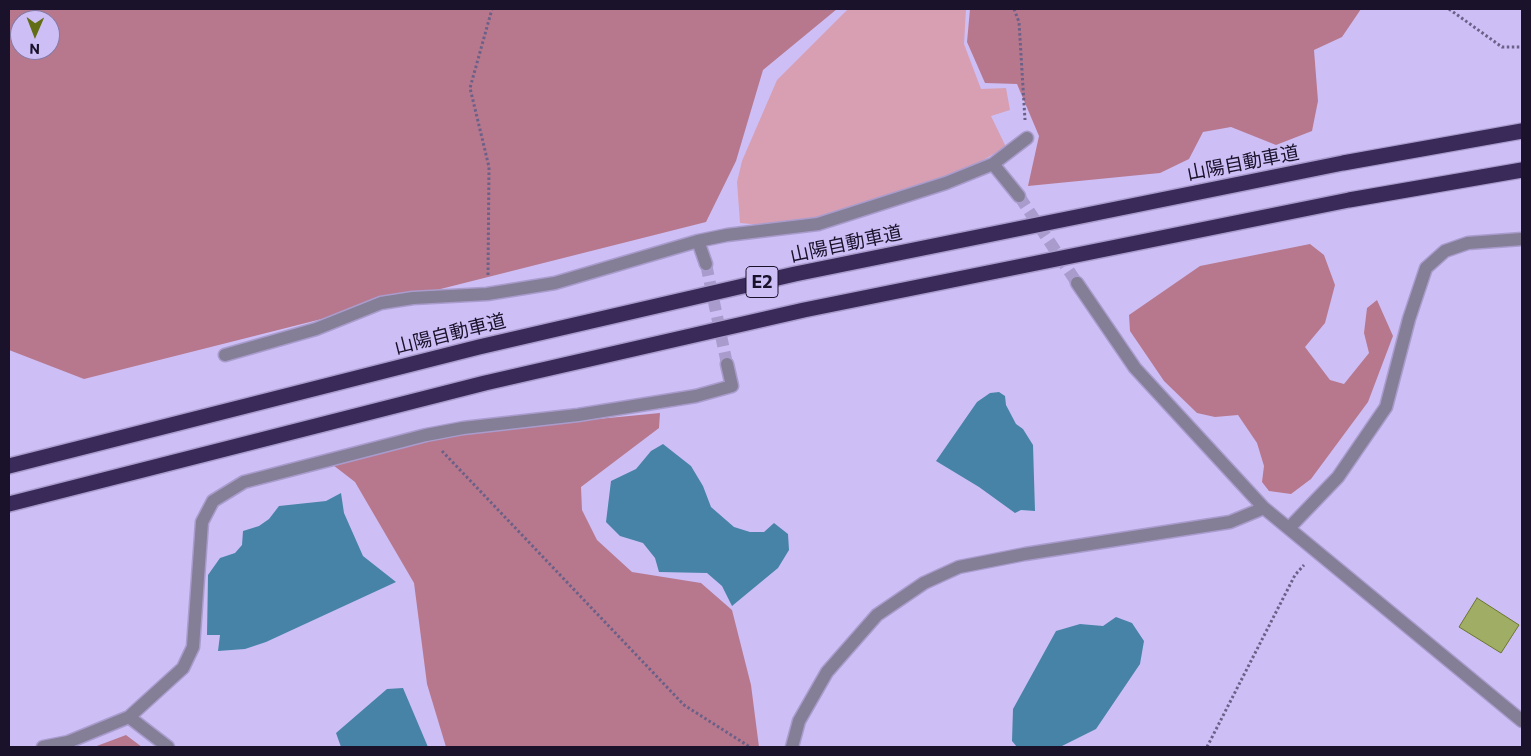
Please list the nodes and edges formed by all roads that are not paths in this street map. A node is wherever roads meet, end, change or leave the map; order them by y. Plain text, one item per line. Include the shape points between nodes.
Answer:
1 (1522, 131) edge
2 (1027, 138) road end
3 (993, 164) junction
4 (1522, 170) edge
5 (1019, 196) tunnel mouth
6 (1522, 239) edge
7 (698, 241) junction
8 (706, 264) tunnel mouth
9 (1077, 283) tunnel mouth
10 (225, 355) dead end
11 (728, 364) tunnel mouth
12 (9, 466) edge
13 (9, 504) edge
14 (1264, 508) junction
15 (1290, 528) junction
16 (129, 717) junction
17 (1522, 720) edge
18 (43, 747) edge
19 (168, 747) edge
20 (792, 747) edge

1 - 12 highway, 山陽自動車道 / E2 via 1343,163 795,274 479,347
2 - 3 street
3 - 5 street
3 - 7 street via 946,183 818,224
4 - 13 highway, E2 via 1349,200 804,310 485,383
6 - 15 street via 1468,243 1445,251 1426,268 1386,407 1338,477
7 - 8 street
7 - 10 street via 556,283 487,294 381,303 316,329
9 - 14 street via 1135,368
11 - 16 street via 732,386 696,396 426,435 244,482 213,501 202,522 193,647 183,668
14 - 15 street
14 - 20 street via 1230,522 959,567 924,583 877,615 827,672 799,722
15 - 17 street
16 - 18 street via 68,742
16 - 19 street

